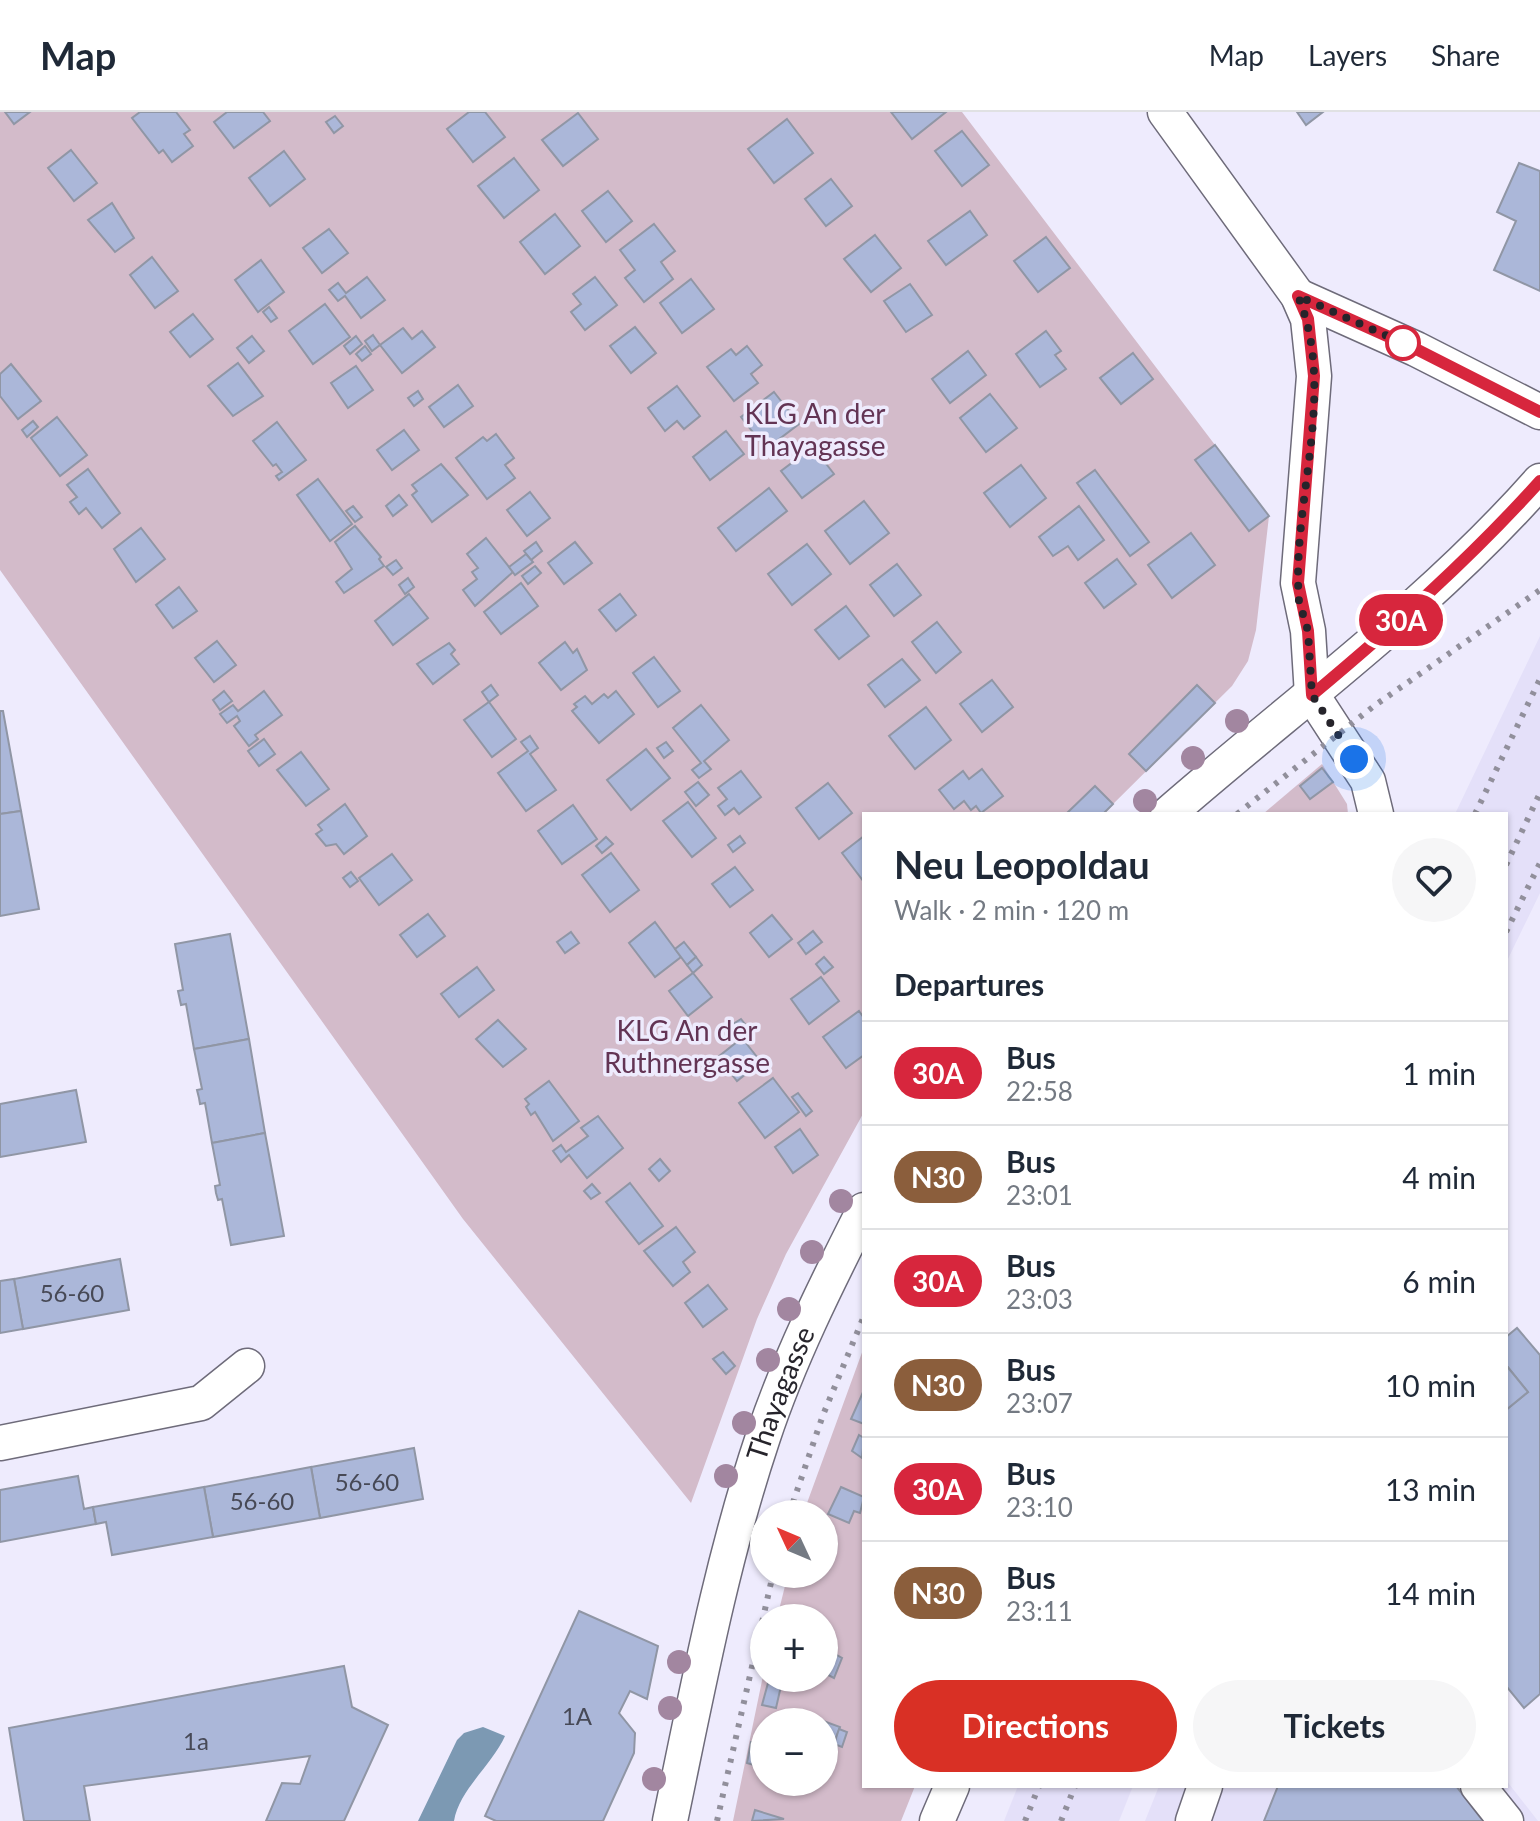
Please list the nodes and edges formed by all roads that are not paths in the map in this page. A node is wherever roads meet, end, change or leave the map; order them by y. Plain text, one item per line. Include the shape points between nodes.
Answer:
1 (1165, 112) edge
2 (1298, 296) junction
3 (1540, 412) edge
4 (1540, 481) edge
5 (1312, 695) junction
6 (1170, 812) edge
7 (1376, 812) edge
8 (862, 1214) edge
9 (247, 1366) dead end
10 (0, 1443) edge
11 (951, 1788) edge
12 (1204, 1788) edge
13 (1480, 1788) edge
14 (670, 1821) edge
15 (937, 1821) edge
16 (1193, 1821) edge
17 (1506, 1821) edge

1 - 2 street
2 - 3 street
2 - 5 street via 1308,319 1314,376 1298,583
4 - 5 street via 1415,608
5 - 6 street
5 - 7 street via 1368,781
8 - 14 street, Thayagasse via 763,1435 723,1574
9 - 10 street via 201,1403
11 - 15 street
12 - 16 street
13 - 17 street

